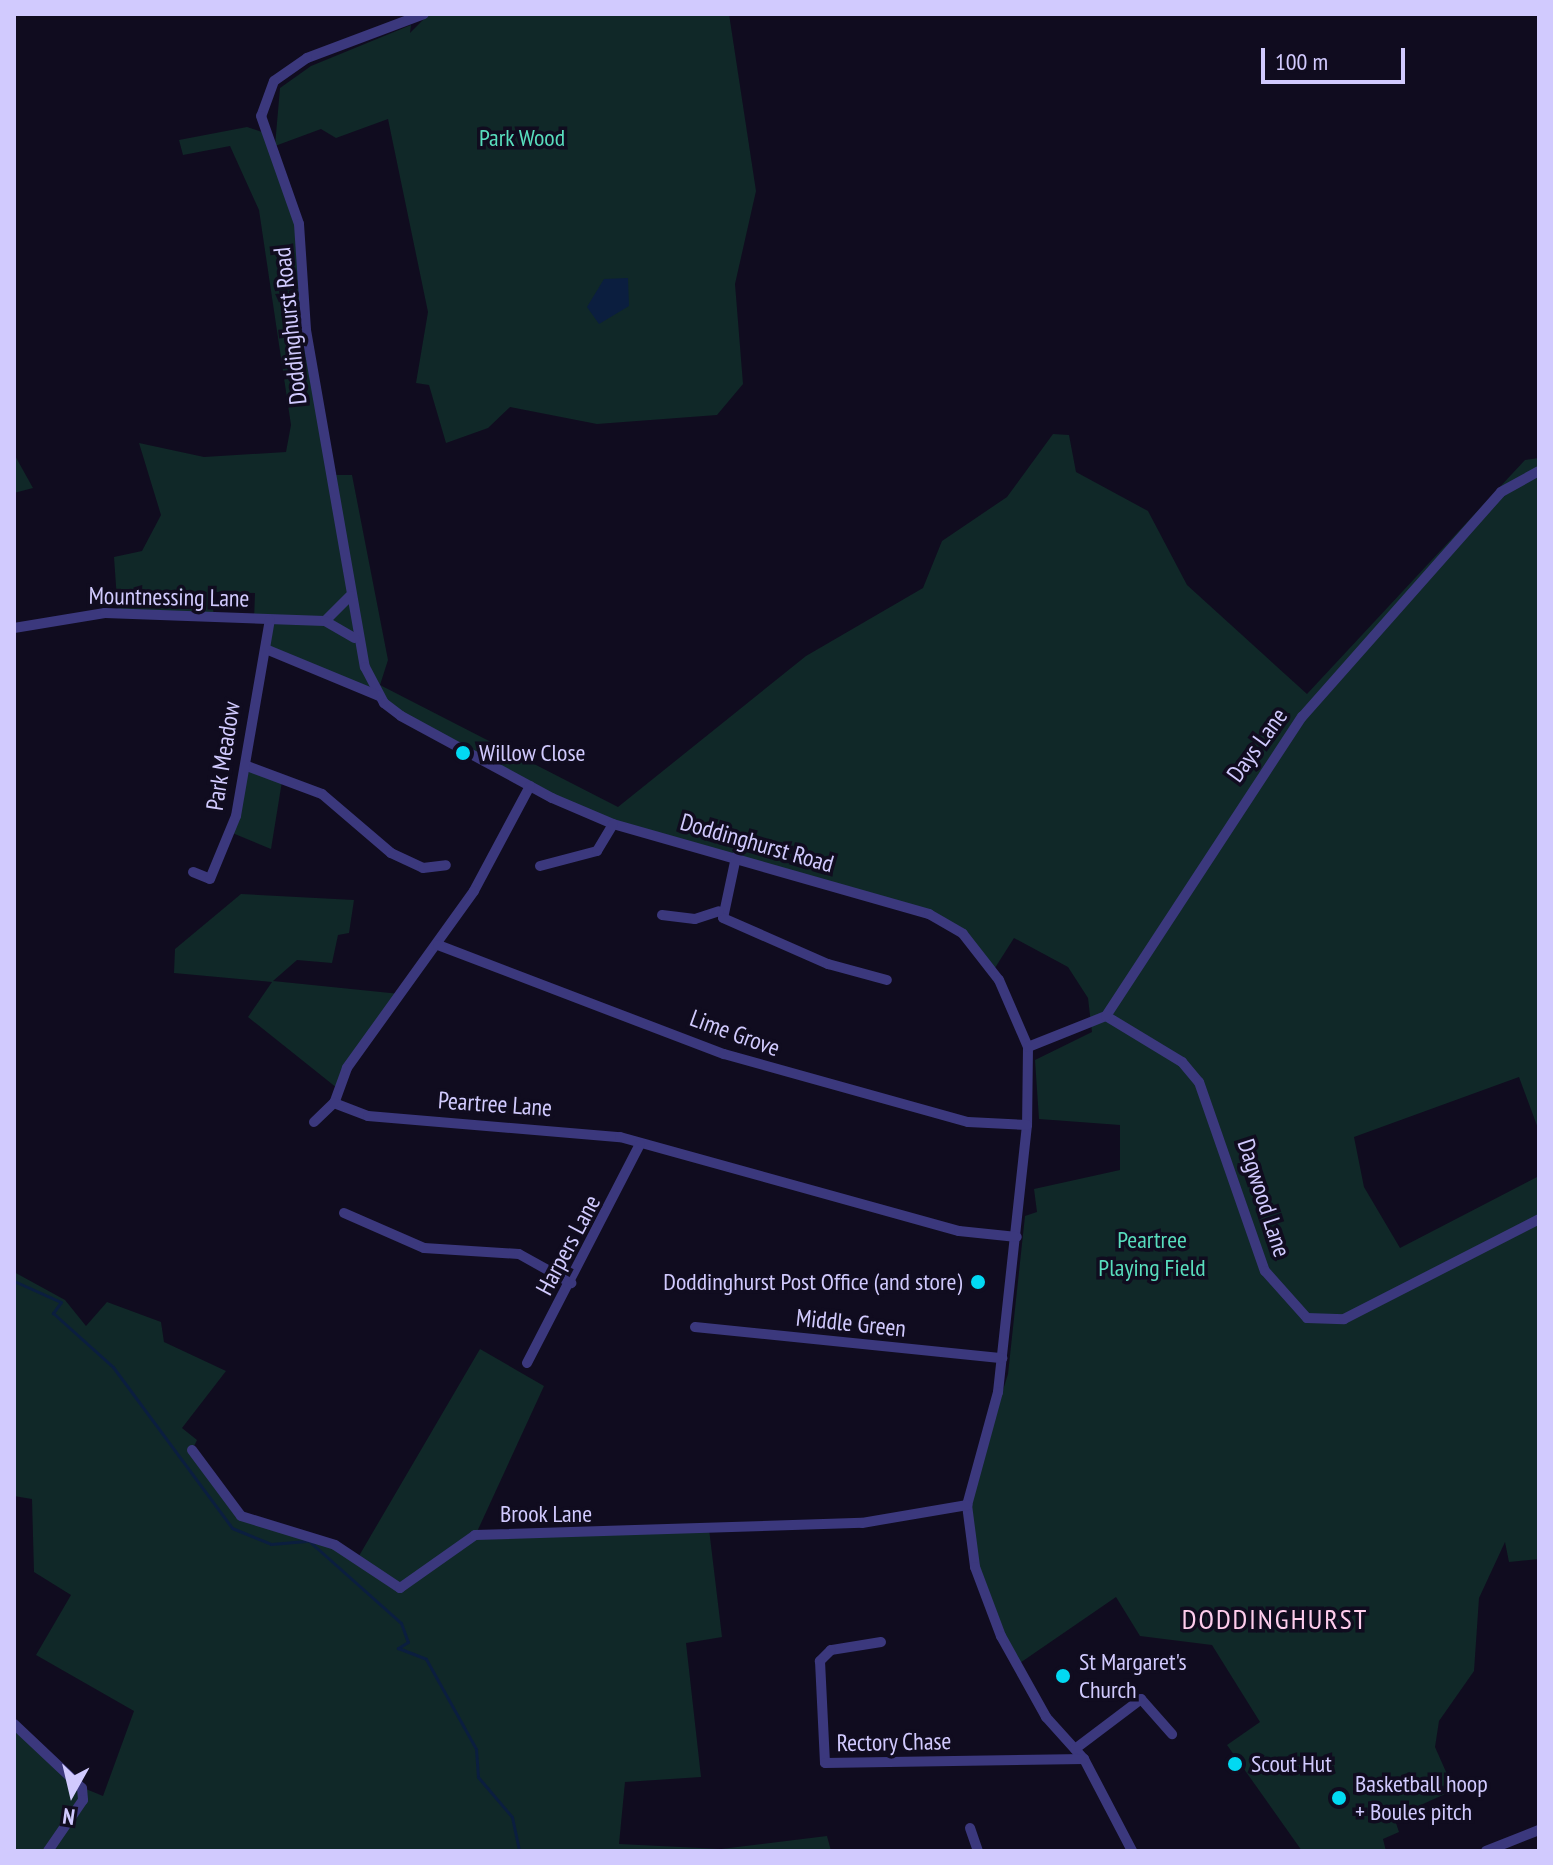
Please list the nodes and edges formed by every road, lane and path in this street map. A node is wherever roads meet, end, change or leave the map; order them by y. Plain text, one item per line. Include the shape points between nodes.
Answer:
1 (424, 14) edge
2 (1539, 471) edge
3 (350, 596) junction
4 (270, 620) junction
5 (325, 621) junction
6 (14, 628) edge
7 (355, 638) junction
8 (268, 650) junction
9 (379, 696) junction
10 (247, 766) junction
11 (530, 786) junction
12 (613, 824) junction
13 (736, 857) junction
14 (446, 865) dead end
15 (540, 866) dead end
16 (193, 872) dead end
17 (719, 911) junction
18 (662, 915) dead end
19 (438, 945) junction
20 (887, 980) dead end
21 (1106, 1016) junction
22 (1028, 1047) junction
23 (334, 1103) junction
24 (314, 1122) dead end
25 (1027, 1125) junction
26 (640, 1144) junction
27 (344, 1213) dead end
28 (1539, 1219) edge
29 (1017, 1237) junction
30 (571, 1283) junction
31 (695, 1327) dead end
32 (1002, 1358) junction
33 (527, 1363) dead end
34 (192, 1450) dead end
35 (967, 1505) junction
36 (881, 1642) dead end
37 (14, 1724) edge
38 (1172, 1734) dead end
39 (1075, 1749) junction
40 (1084, 1759) junction
41 (970, 1828) dead end
42 (1539, 1830) edge
43 (48, 1851) edge
44 (978, 1851) edge
45 (1132, 1851) edge
46 (1486, 1851) edge

1 - 3 street, Doddinghurst Road via 307,58 274,81 261,116 299,224 306,330
2 - 21 street, Days Lane via 1501,492 1315,701 1228,819
3 - 5 street
3 - 7 street, Doddinghurst Road
4 - 5 street, Mountnessing Lane
4 - 6 street, Mountnessing Lane via 105,613
4 - 8 street, Park Meadow
5 - 7 street, Mountnessing Lane
7 - 9 street, Doddinghurst Road
8 - 9 street
8 - 10 street, Park Meadow via 254,686
9 - 11 street, Doddinghurst Road via 401,716
10 - 14 street via 322,794 391,853 423,868
10 - 16 street, Park Meadow via 210,879
11 - 12 street, Doddinghurst Road
11 - 19 street
12 - 13 street, Doddinghurst Road
12 - 15 street via 597,851
13 - 17 street
13 - 22 street, Doddinghurst Road via 947,923 999,980
17 - 18 street via 695,919
17 - 20 street via 737,928
19 - 23 street via 347,1068
19 - 25 street, Lime Grove via 724,1054 968,1122
21 - 22 street
21 - 28 street, Dagwood Lane via 1182,1062 1199,1082 1227,1145 1265,1271 1307,1318 1344,1319
22 - 25 street, Doddinghurst Road
23 - 24 street
23 - 26 street, Peartree Lane via 368,1116 557,1128
25 - 29 street, Doddinghurst Road
26 - 29 street, Peartree Lane via 959,1231
26 - 30 street, Harpers Lane
27 - 30 street via 424,1248 519,1254
29 - 32 street, Doddinghurst Road
30 - 33 street, Harpers Lane
31 - 32 street, Middle Green
32 - 35 street, Doddinghurst Road
34 - 35 street, Brook Lane via 241,1516 335,1545 400,1588 488,1533 862,1523
35 - 39 street, Doddinghurst Road via 975,1567 1001,1636 1046,1717
36 - 40 street, Rectory Chase via 831,1650 820,1661 825,1763
37 - 43 street via 82,1788 83,1800
38 - 39 street via 1141,1699
39 - 40 street, Doddinghurst Road
40 - 45 street, Doddinghurst Road
41 - 44 street
42 - 46 street

